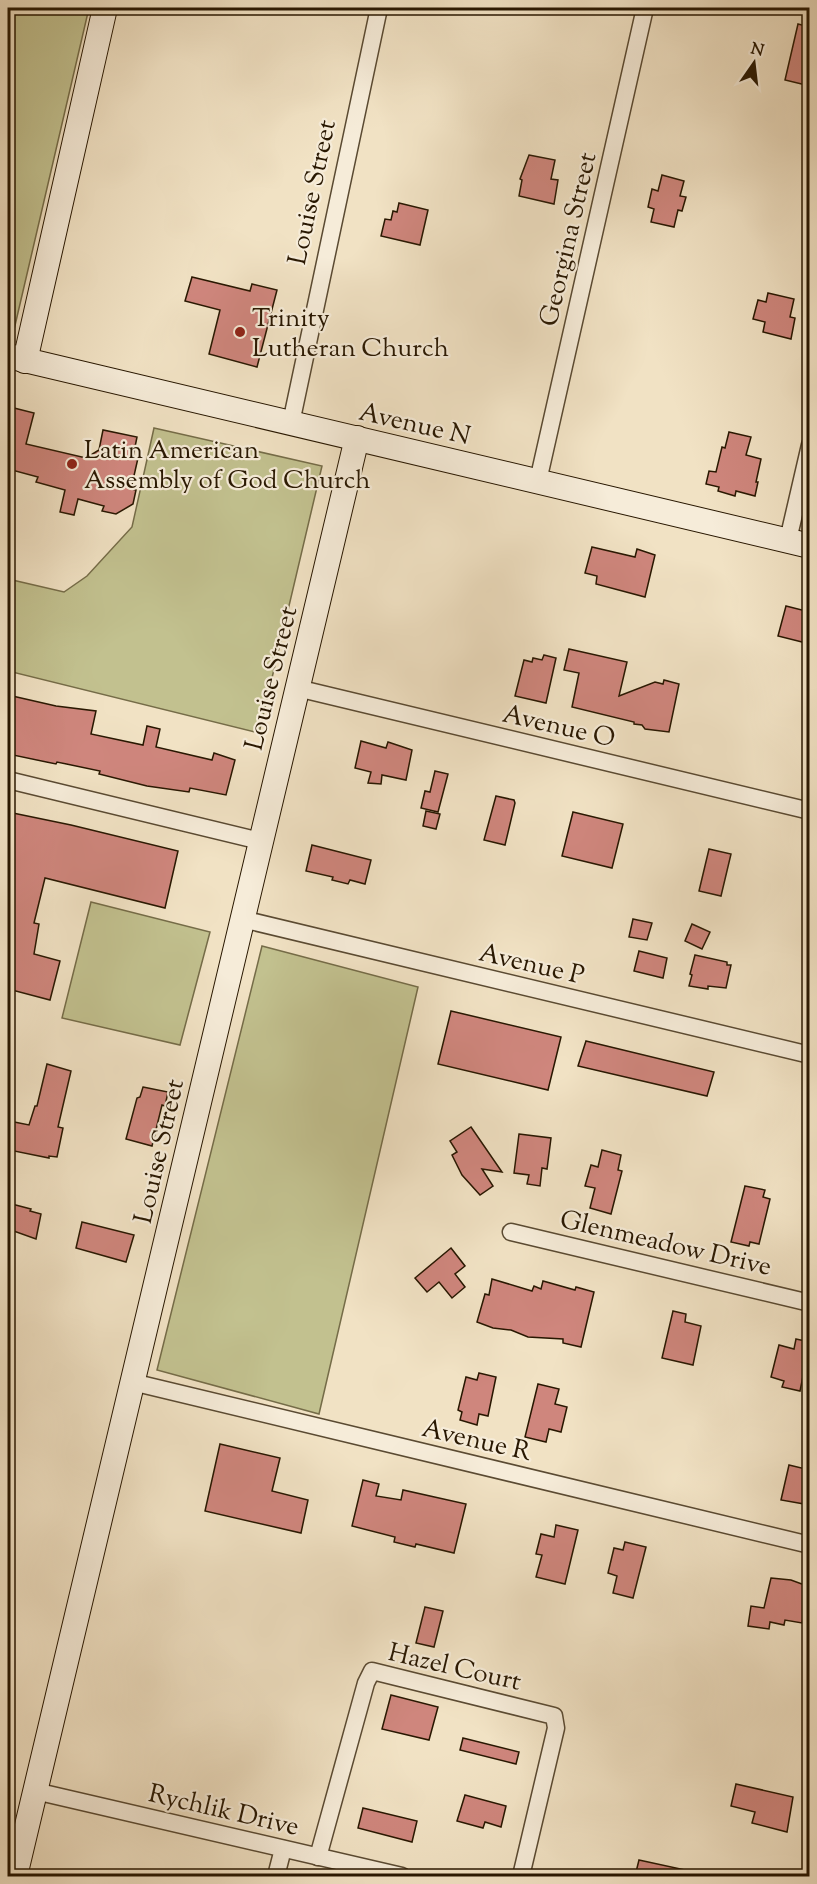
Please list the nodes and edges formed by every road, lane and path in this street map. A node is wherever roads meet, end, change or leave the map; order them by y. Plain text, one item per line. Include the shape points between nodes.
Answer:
1 (105, 8) edge
2 (379, 8) edge
3 (645, 8) edge
4 (16, 358) edge
5 (291, 423) junction
6 (357, 438) junction
7 (810, 445) edge
8 (538, 481) junction
9 (799, 543) edge
10 (297, 688) junction
11 (8, 780) edge
12 (810, 811) edge
13 (260, 841) junction
14 (243, 919) junction
15 (810, 1055) edge
16 (511, 1232) dead end
17 (810, 1303) edge
18 (132, 1382) junction
19 (810, 1545) edge
20 (35, 1791) junction
21 (283, 1849) junction
22 (318, 1857) junction
23 (15, 1876) edge
24 (276, 1876) edge
25 (402, 1876) edge
26 (521, 1876) edge

1 - 4 street
2 - 5 street, Louise Street
3 - 8 street, Georgina Street
4 - 5 street, Avenue N
5 - 6 street, Avenue N
6 - 8 street, Avenue N
6 - 10 street, Louise Street
7 - 9 street
8 - 9 street, Avenue N
10 - 12 street, Avenue O
10 - 13 street, Louise Street
11 - 13 street
13 - 14 street, Louise Street
14 - 15 street, Avenue P
14 - 18 street, Louise Street
16 - 17 street, Glenmeadow Drive
18 - 19 street, Avenue R
18 - 20 street, Louise Street
20 - 21 street, Rychlik Drive
20 - 23 street, Louise Street
21 - 22 street, Rychlik Drive
21 - 24 street
22 - 25 street, Rychlik Drive
22 - 26 street, Hazel Court via 372,1671 554,1716 556,1728

